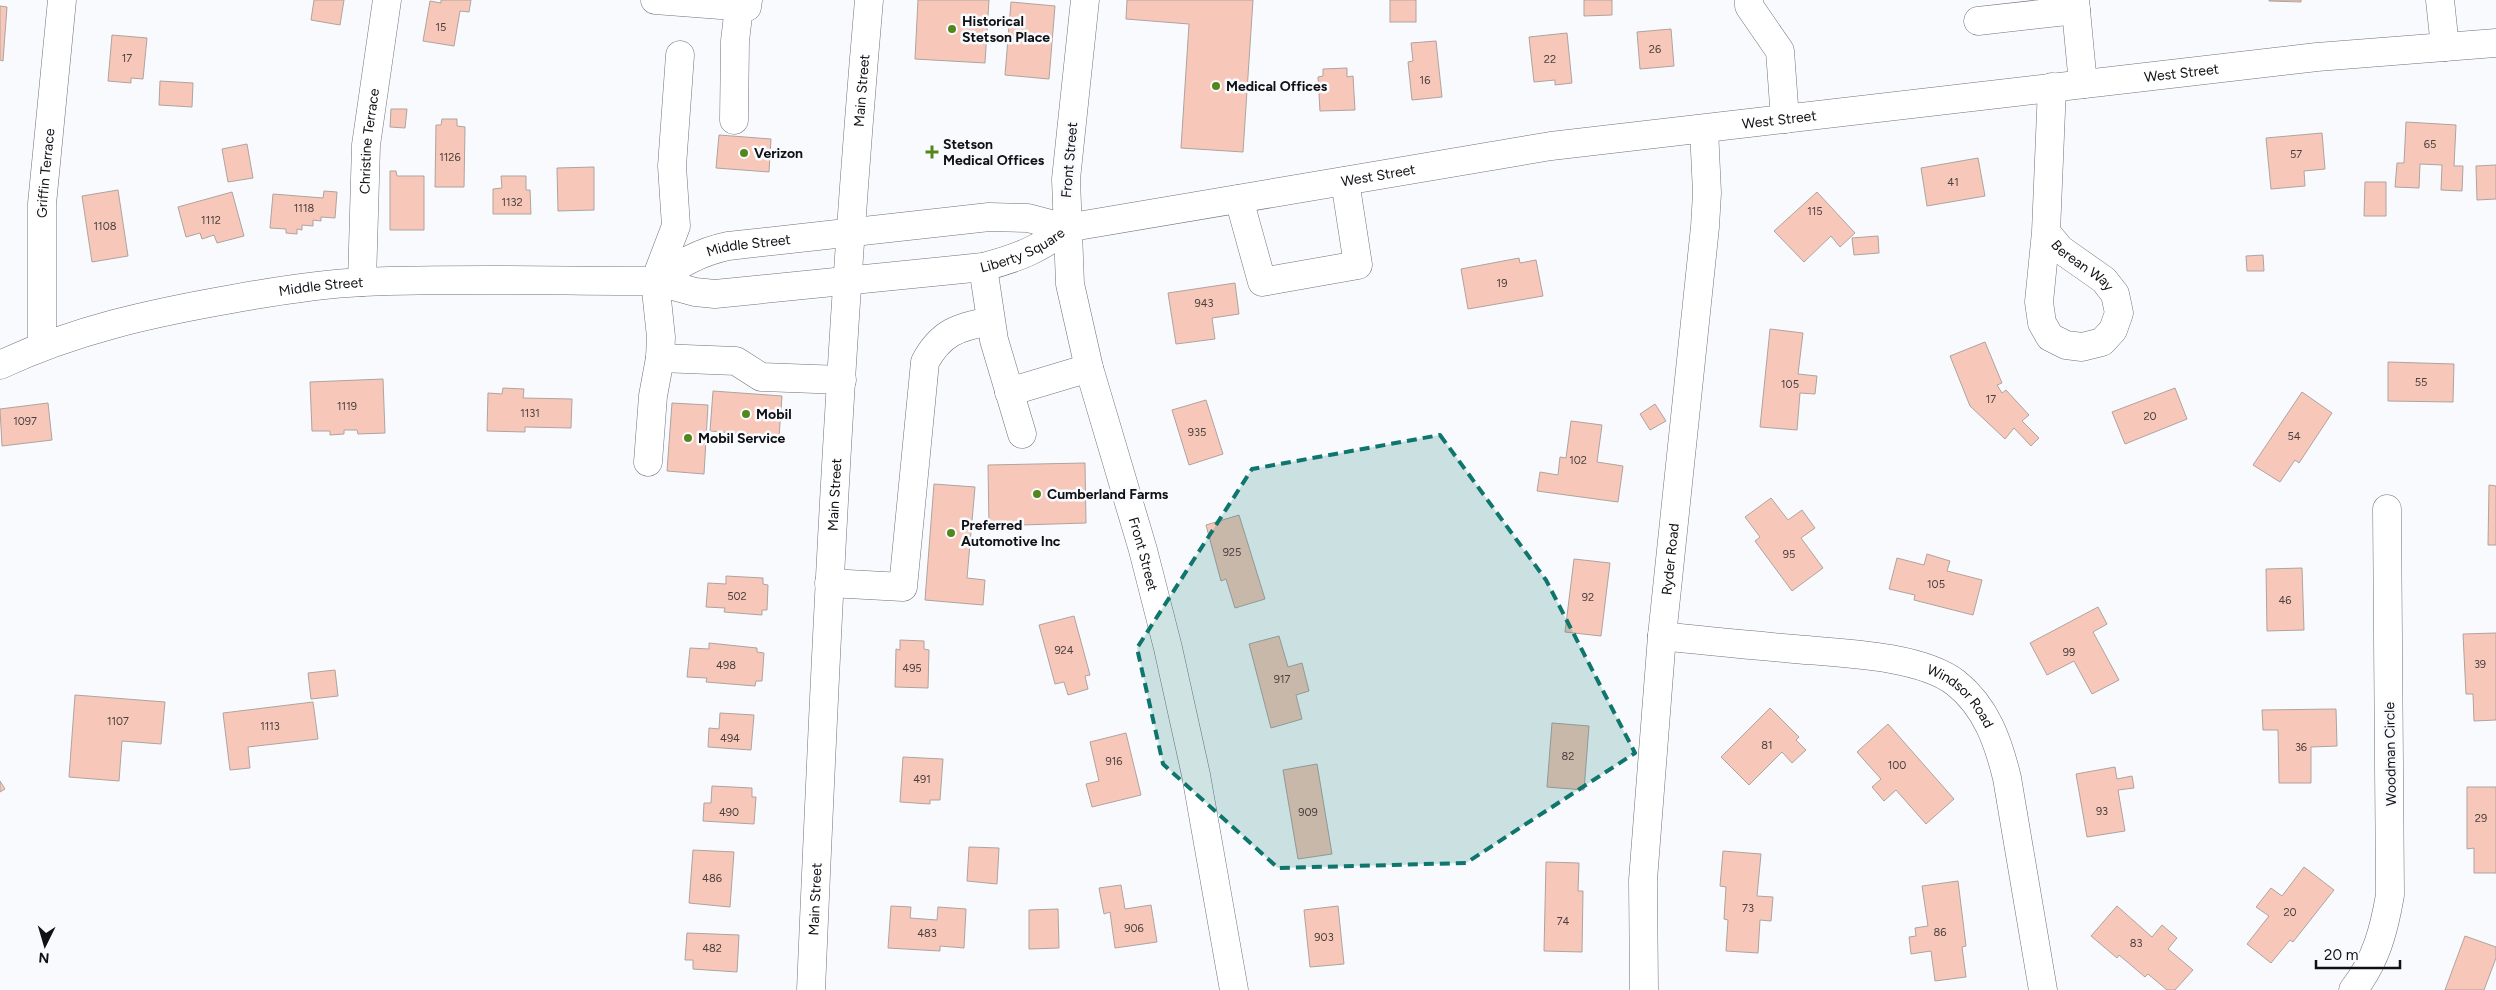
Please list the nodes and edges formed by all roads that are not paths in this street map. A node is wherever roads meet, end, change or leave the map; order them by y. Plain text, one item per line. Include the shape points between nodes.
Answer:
1 (62, 0) edge
2 (387, 0) edge
3 (655, 0) edge
4 (869, 0) edge
5 (1085, 0) edge
6 (1749, 0) edge
7 (2440, 0) edge
8 (743, 3) edge
9 (2076, 5) edge
10 (1978, 21) dead end
11 (2496, 43) edge
12 (2445, 47) junction
13 (680, 55) dead end
14 (2084, 84) junction
15 (2052, 87) junction
16 (1786, 119) junction
17 (734, 120) dead end
18 (1704, 128) junction
19 (1345, 181) junction
20 (1239, 199) junction
21 (1066, 228) junction
22 (851, 232) junction
23 (2046, 232) dead end
24 (983, 267) junction
25 (654, 281) junction
26 (848, 281) junction
27 (362, 282) junction
28 (990, 321) junction
29 (42, 345) junction
30 (660, 358) junction
31 (0, 365) edge
32 (1089, 368) junction
33 (842, 380) junction
34 (1009, 392) junction
35 (1022, 434) dead end
36 (648, 462) dead end
37 (2387, 509) dead end
38 (829, 583) junction
39 (1662, 636) junction
40 (811, 990) edge
41 (1234, 990) edge
42 (1644, 990) edge
43 (2043, 990) edge
44 (2353, 990) edge

1 - 29 main road, Griffin Terrace via 42,204
2 - 27 main road, Christine Terrace via 366,145
3 - 8 main road
4 - 22 main road, Main Street
5 - 21 main road, Front Street via 1066,179
6 - 16 main road via 1780,50
7 - 12 main road
8 - 17 main road via 735,41
9 - 10 main road
9 - 14 main road
11 - 12 main road, West Street
12 - 14 main road, West Street via 2317,57
13 - 25 main road via 672,166 676,226
14 - 15 main road, West Street
15 - 16 main road, West Street
15 - 23 main road, Berean Way
16 - 18 main road, West Street
18 - 19 main road, West Street via 1514,152
18 - 39 main road, Ryder Road via 1705,227
19 - 20 main road, West Street
19 - 20 main road via 1358,265 1262,282
20 - 21 main road, West Street
21 - 22 main road, Liberty Square via 1028,218 989,216
21 - 24 main road, Liberty Square via 1038,248
21 - 32 main road, Front Street via 1073,303
22 - 25 main road, Middle Street via 709,250 691,257
22 - 26 main road, Main Street
24 - 26 main road, Liberty Square
24 - 28 main road
25 - 26 main road, Middle Street via 715,294
25 - 27 main road, Middle Street
25 - 30 main road via 661,337
26 - 33 main road, Main Street
27 - 29 main road, Middle Street via 295,288 164,310
28 - 34 main road
28 - 38 main road via 961,327 948,334 925,362 903,587
29 - 31 main road, Middle Street
30 - 33 main road via 736,361 761,377
30 - 36 main road via 653,396
32 - 34 main road
32 - 41 main road, Front Street via 1143,550 1168,648 1196,775
33 - 38 main road, Main Street
34 - 35 main road
37 - 44 main road, Woodman Circle via 2390,895 2375,955
38 - 40 main road, Main Street
39 - 42 main road, Ryder Road via 1643,880
39 - 43 main road, Windsor Road via 1870,656 1907,662 1955,682 1977,704 2002,754

